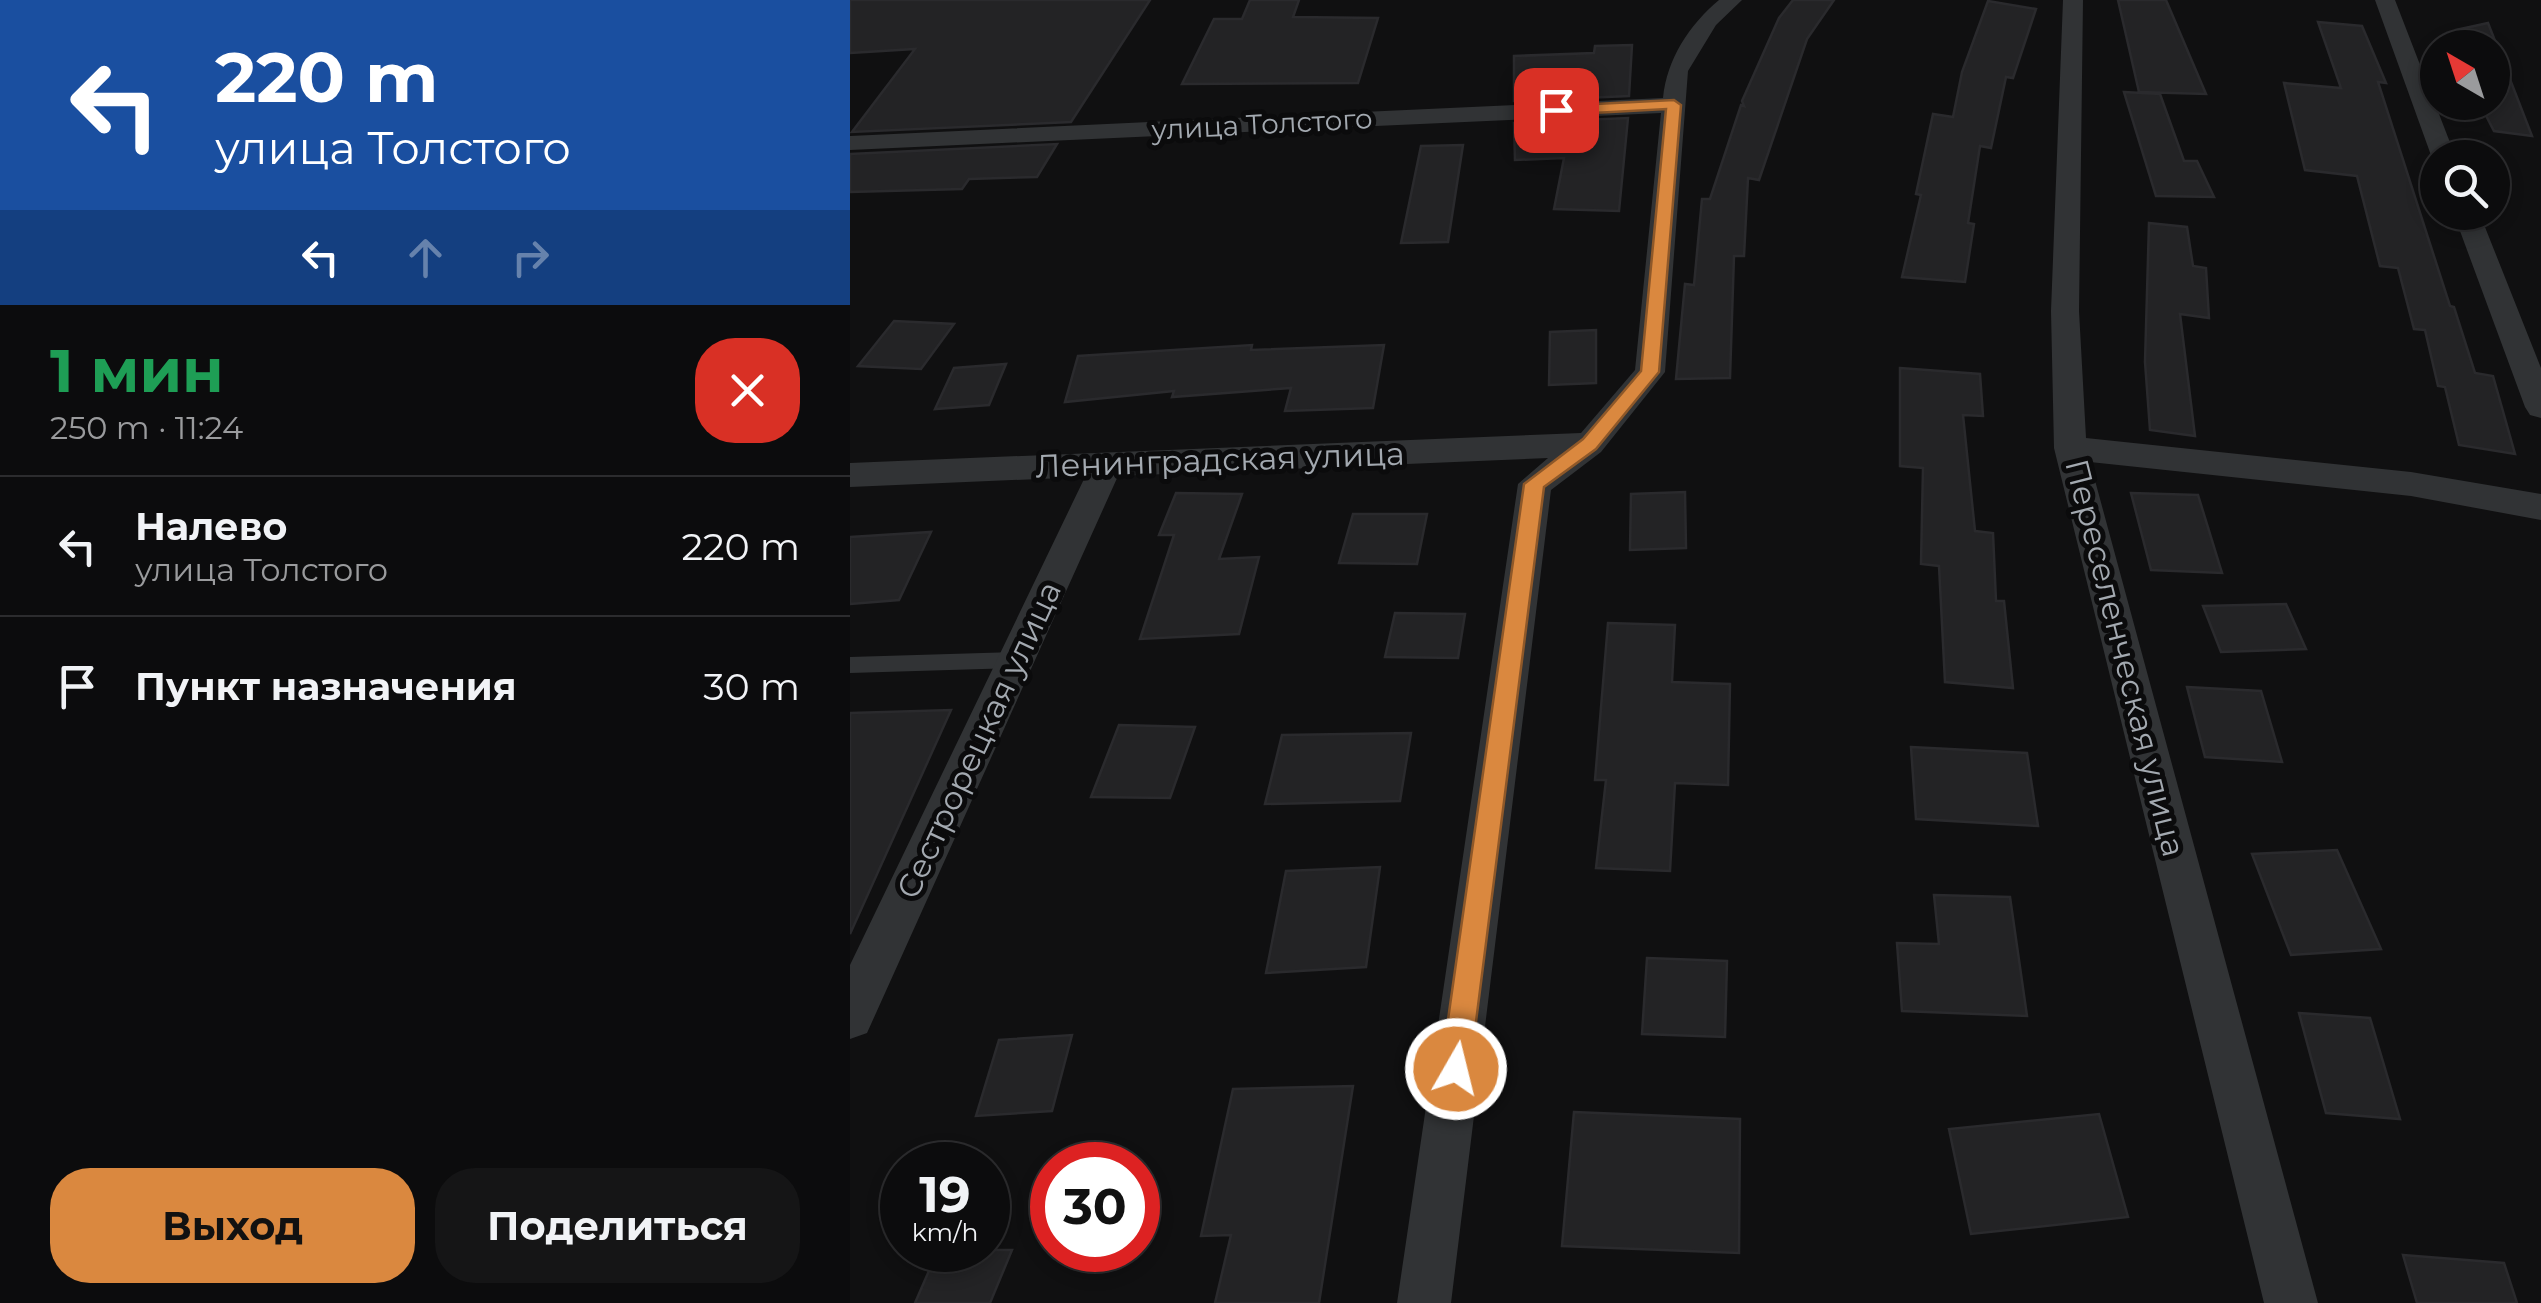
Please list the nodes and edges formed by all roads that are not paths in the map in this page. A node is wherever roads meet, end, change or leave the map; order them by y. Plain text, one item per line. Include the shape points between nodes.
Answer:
1 (1732, 0) edge
2 (2073, 0) edge
3 (2385, 0) edge
4 (1674, 105) junction
5 (2437, 140) edge
6 (850, 143) edge
7 (2473, 230) edge
8 (2541, 407) edge
9 (1590, 444) junction
10 (2070, 448) junction
11 (1107, 464) junction
12 (850, 476) edge
13 (2541, 507) edge
14 (1016, 660) junction
15 (850, 664) edge
16 (850, 1016) edge
17 (1424, 1303) edge
18 (2291, 1303) edge

1 - 4 street via 1707,21 1677,71
2 - 10 street, Переселенческая улица
3 - 5 street
4 - 6 street, улица Толстого
4 - 9 street via 1650,372
7 - 8 street
9 - 11 street, Ленинградская улица
9 - 17 street via 1534,484
10 - 13 street via 2411,484
10 - 18 street, Переселенческая улица
11 - 12 street, Ленинградская улица
11 - 14 street, Сестрорецкая улица
14 - 15 lane
14 - 16 street, Сестрорецкая улица

